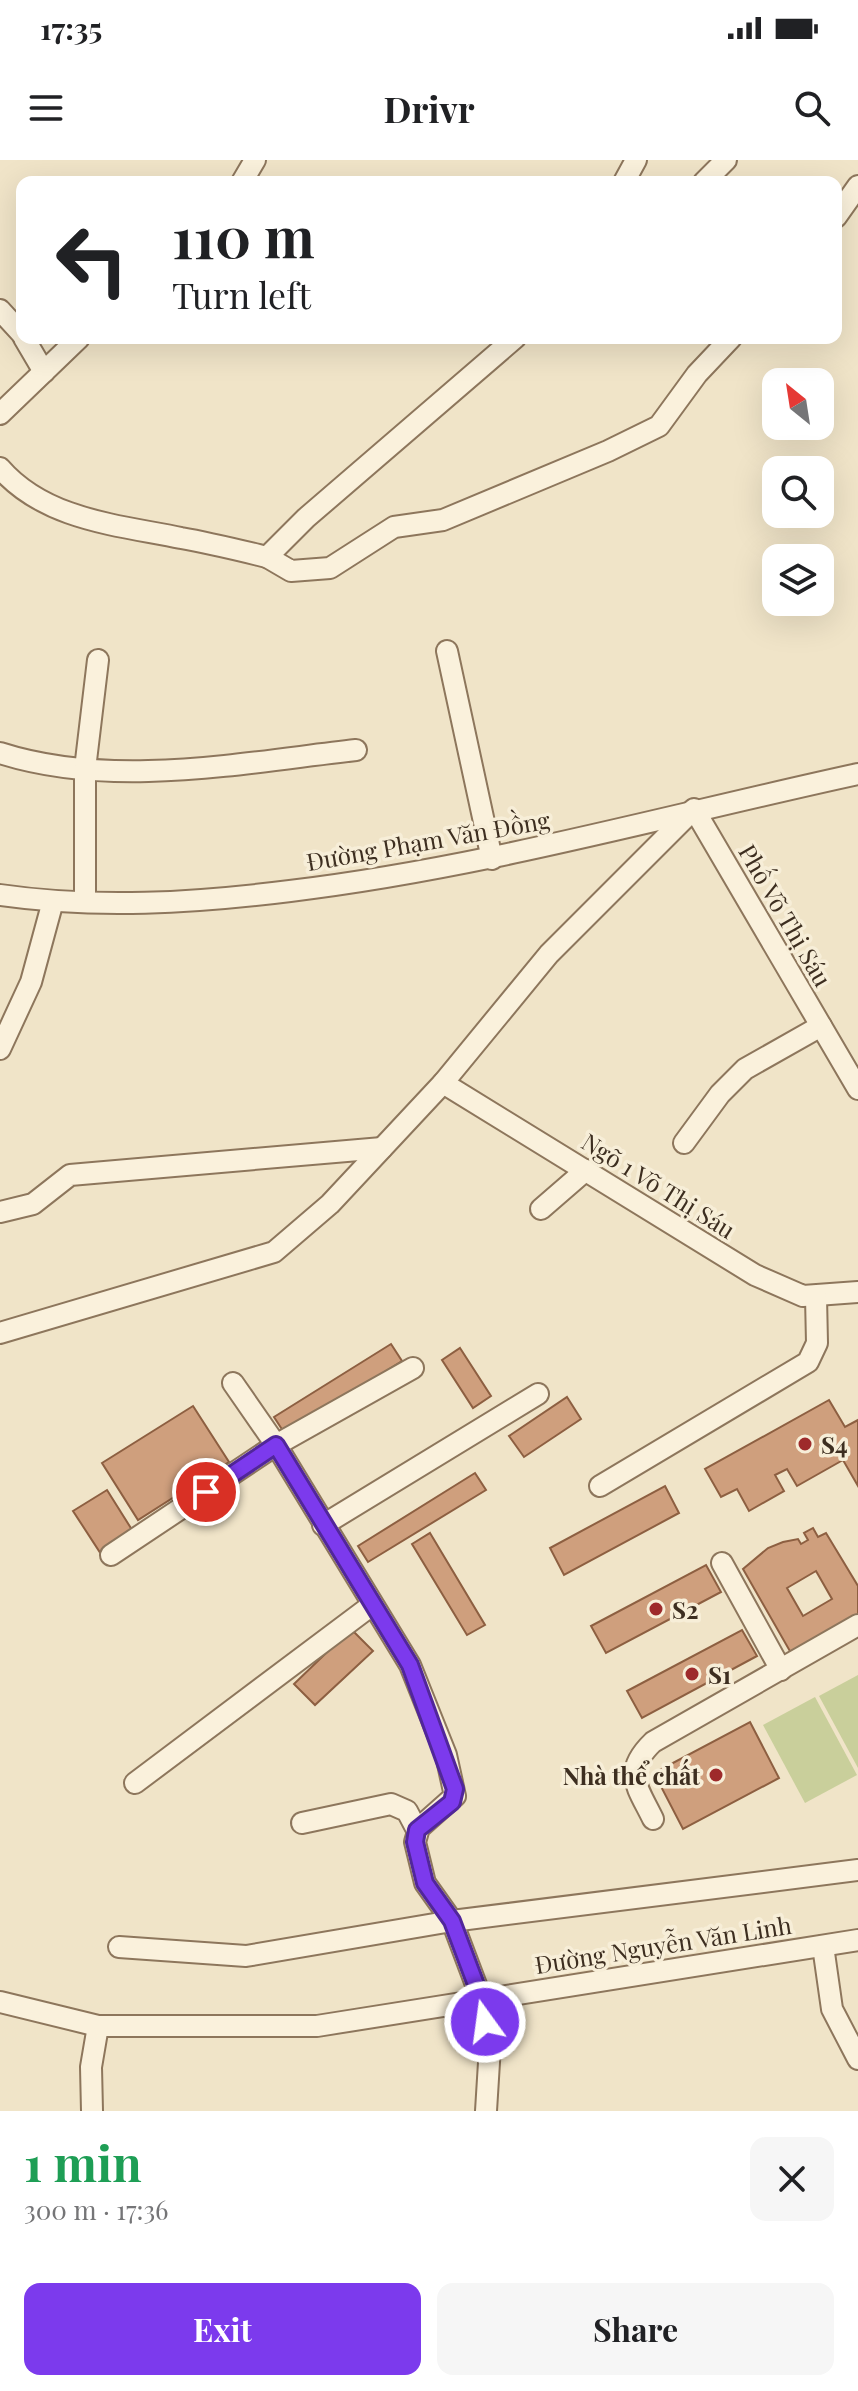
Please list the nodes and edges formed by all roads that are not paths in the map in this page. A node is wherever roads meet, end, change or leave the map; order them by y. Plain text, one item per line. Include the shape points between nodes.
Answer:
1 (726, 160) edge
2 (710, 176) edge
3 (858, 186) edge
4 (842, 209) edge
5 (0, 310) edge
6 (16, 328) edge
7 (28, 344) edge
8 (73, 344) edge
9 (508, 344) edge
10 (725, 344) edge
11 (44, 372) junction
12 (0, 414) edge
13 (0, 468) edge
14 (267, 557) junction
15 (447, 651) dead end
16 (98, 660) dead end
17 (356, 750) dead end
18 (0, 753) edge
19 (85, 769) junction
20 (858, 774) edge
21 (694, 809) junction
22 (492, 859) junction
23 (9, 896) edge
24 (53, 901) junction
25 (85, 902) junction
26 (47, 924) junction
27 (821, 1026) junction
28 (0, 1049) edge
29 (443, 1083) junction
30 (858, 1089) edge
31 (684, 1143) dead end
32 (382, 1148) junction
33 (586, 1170) junction
34 (541, 1209) dead end
35 (0, 1212) edge
36 (858, 1292) edge
37 (816, 1297) junction
38 (0, 1333) edge
39 (413, 1368) dead end
40 (233, 1383) dead end
41 (538, 1394) dead end
42 (276, 1445) junction
43 (600, 1486) dead end
44 (323, 1525) junction
45 (111, 1555) dead end
46 (722, 1563) dead end
47 (372, 1605) junction
48 (858, 1625) edge
49 (781, 1670) junction
50 (135, 1783) dead end
51 (653, 1819) dead end
52 (302, 1823) dead end
53 (417, 1830) junction
54 (858, 1870) edge
55 (452, 1921) junction
56 (858, 1940) edge
57 (823, 1946) junction
58 (119, 1947) dead end
59 (481, 1998) junction
60 (0, 2002) edge
61 (98, 2026) junction
62 (858, 2059) edge
63 (92, 2111) edge
64 (486, 2111) edge

1 - 2 street
3 - 4 street
5 - 6 street
7 - 11 street
8 - 11 street
9 - 14 street
10 - 14 street via 659,426 608,451 443,520 394,527 330,568 291,571
11 - 12 street
13 - 14 street via 18,489 72,514 125,530
15 - 22 street
16 - 19 street
17 - 19 street via 229,764
18 - 19 street
19 - 25 street
20 - 21 street, Đường Phạm Văn Đồng
21 - 22 street, Đường Phạm Văn Đồng
21 - 27 street, Phố Võ Thị Sáu
21 - 29 street via 549,954
22 - 25 street, Đường Phạm Văn Đồng via 366,882 207,901
23 - 24 street, Đường Phạm Văn Đồng
23 - 26 street
24 - 25 street, Đường Phạm Văn Đồng
24 - 26 street
26 - 28 street via 31,982
27 - 30 street, Phố Võ Thị Sáu
27 - 31 street via 745,1069
29 - 32 street
29 - 33 street, Ngõ 1 Võ Thị Sáu
32 - 35 street via 70,1175 33,1204
32 - 38 street via 330,1204 274,1252
33 - 34 street
33 - 37 street, Ngõ 1 Võ Thị Sáu via 755,1275
36 - 37 street, Ngõ 1 Võ Thị Sáu
37 - 43 street via 817,1343 808,1362
39 - 42 street
40 - 42 street
41 - 44 street
42 - 44 street
42 - 45 street
44 - 47 street
46 - 49 street
47 - 50 street
47 - 53 street via 410,1665 455,1789 452,1802
48 - 49 street
49 - 51 street via 642,1753 633,1775
52 - 53 street via 391,1804 407,1811
53 - 55 street via 425,1883
54 - 55 street
55 - 58 street via 246,1956
55 - 59 street
56 - 57 street, Đường Nguyễn Văn Linh
57 - 59 street, Đường Nguyễn Văn Linh
57 - 62 street via 832,2009
59 - 61 street, Đường Nguyễn Văn Linh via 317,2026
59 - 64 street via 491,2057
60 - 61 street, Đường Nguyễn Văn Linh
61 - 63 street via 91,2067

